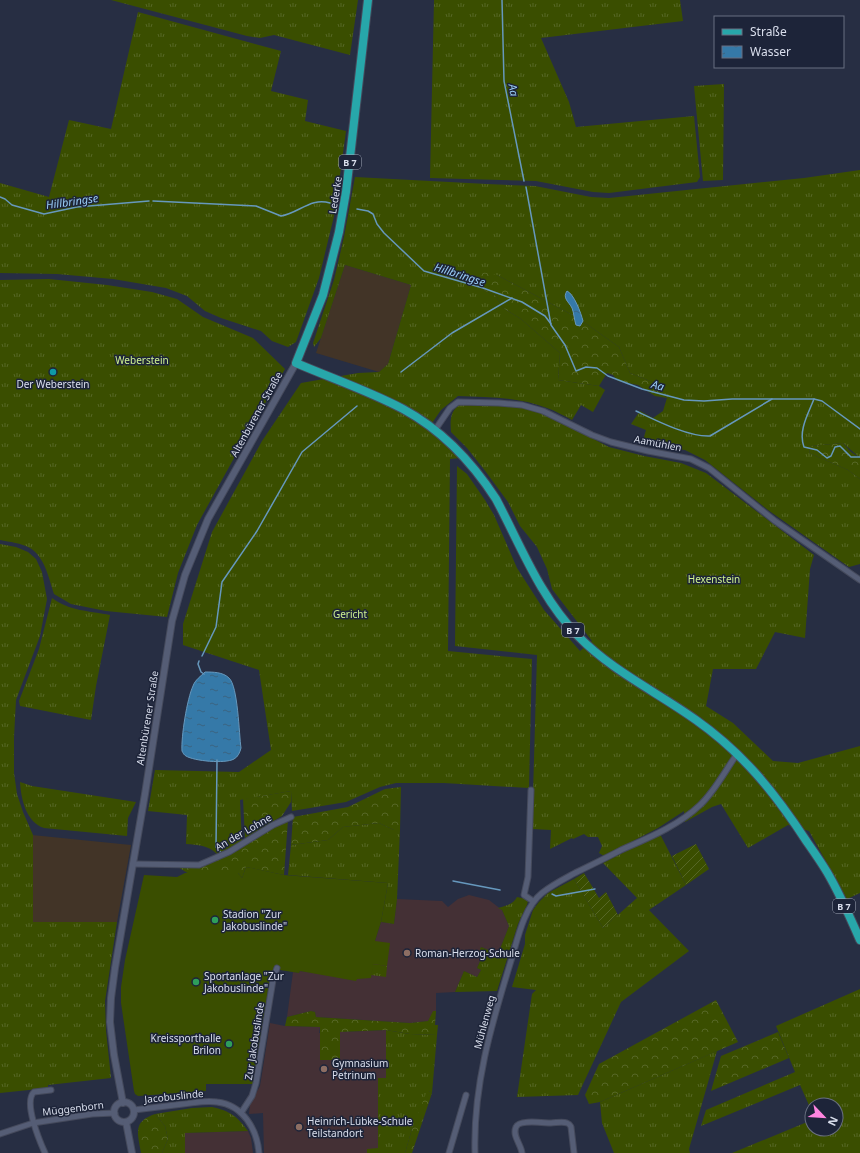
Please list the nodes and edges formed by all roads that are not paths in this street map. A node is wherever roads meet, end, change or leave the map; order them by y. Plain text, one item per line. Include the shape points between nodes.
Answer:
1 (368, 0) edge
2 (296, 363) junction
3 (435, 430) junction
4 (860, 580) edge
5 (737, 754) junction
6 (531, 790) dead end
7 (291, 817) dead end
8 (133, 864) junction
9 (533, 901) junction
10 (860, 940) edge
11 (277, 968) dead end
12 (51, 1090) dead end
13 (466, 1095) dead end
14 (123, 1103) junction
15 (134, 1110) junction
16 (115, 1113) junction
17 (241, 1113) junction
18 (126, 1122) junction
19 (33, 1123) junction
20 (0, 1134) edge
21 (45, 1153) edge
22 (132, 1153) edge
23 (259, 1153) edge
24 (449, 1153) edge
25 (476, 1153) edge
26 (522, 1153) edge
27 (574, 1153) edge

1 - 2 main road, Lederke / B 7 via 339,232 325,288
2 - 3 main road, B 7 via 402,409
2 - 8 street, Altenbürener Straße via 208,519 185,575 172,621
3 - 4 street, Aamühlen via 450,408 458,402 522,405 543,411 607,441 691,459 709,468 775,522
3 - 5 main road, B 7 via 456,448 479,474 496,499 547,597 578,637 619,670 696,719
5 - 9 street, Mühlenweg via 706,799 692,812 678,822 567,878
5 - 10 main road, B 7 via 768,786 788,813 827,872
6 - 9 street via 528,877 524,895
7 - 8 street, An der Lohne via 229,852 199,865
8 - 14 street, Altenbürener Straße via 110,1008 114,1055
9 - 25 street, Mühlenweg via 526,915 485,1052 478,1095
11 - 17 street, Zur Jakobuslinde via 256,1083 252,1096
12 - 19 street, Müggenborn via 34,1092 32,1095
13 - 24 street
14 - 15 street via 130,1104
14 - 16 street via 118,1105
15 - 17 street, Jacobuslinde via 211,1101 227,1104
15 - 18 street via 132,1119
16 - 18 street via 118,1120
16 - 19 street, Müggenborn
17 - 23 street, Jacobuslinde via 253,1129
18 - 22 street
19 - 20 street, Müggenborn
19 - 21 street, Müggenborn
26 - 27 street via 516,1138 517,1125 544,1122 569,1123

